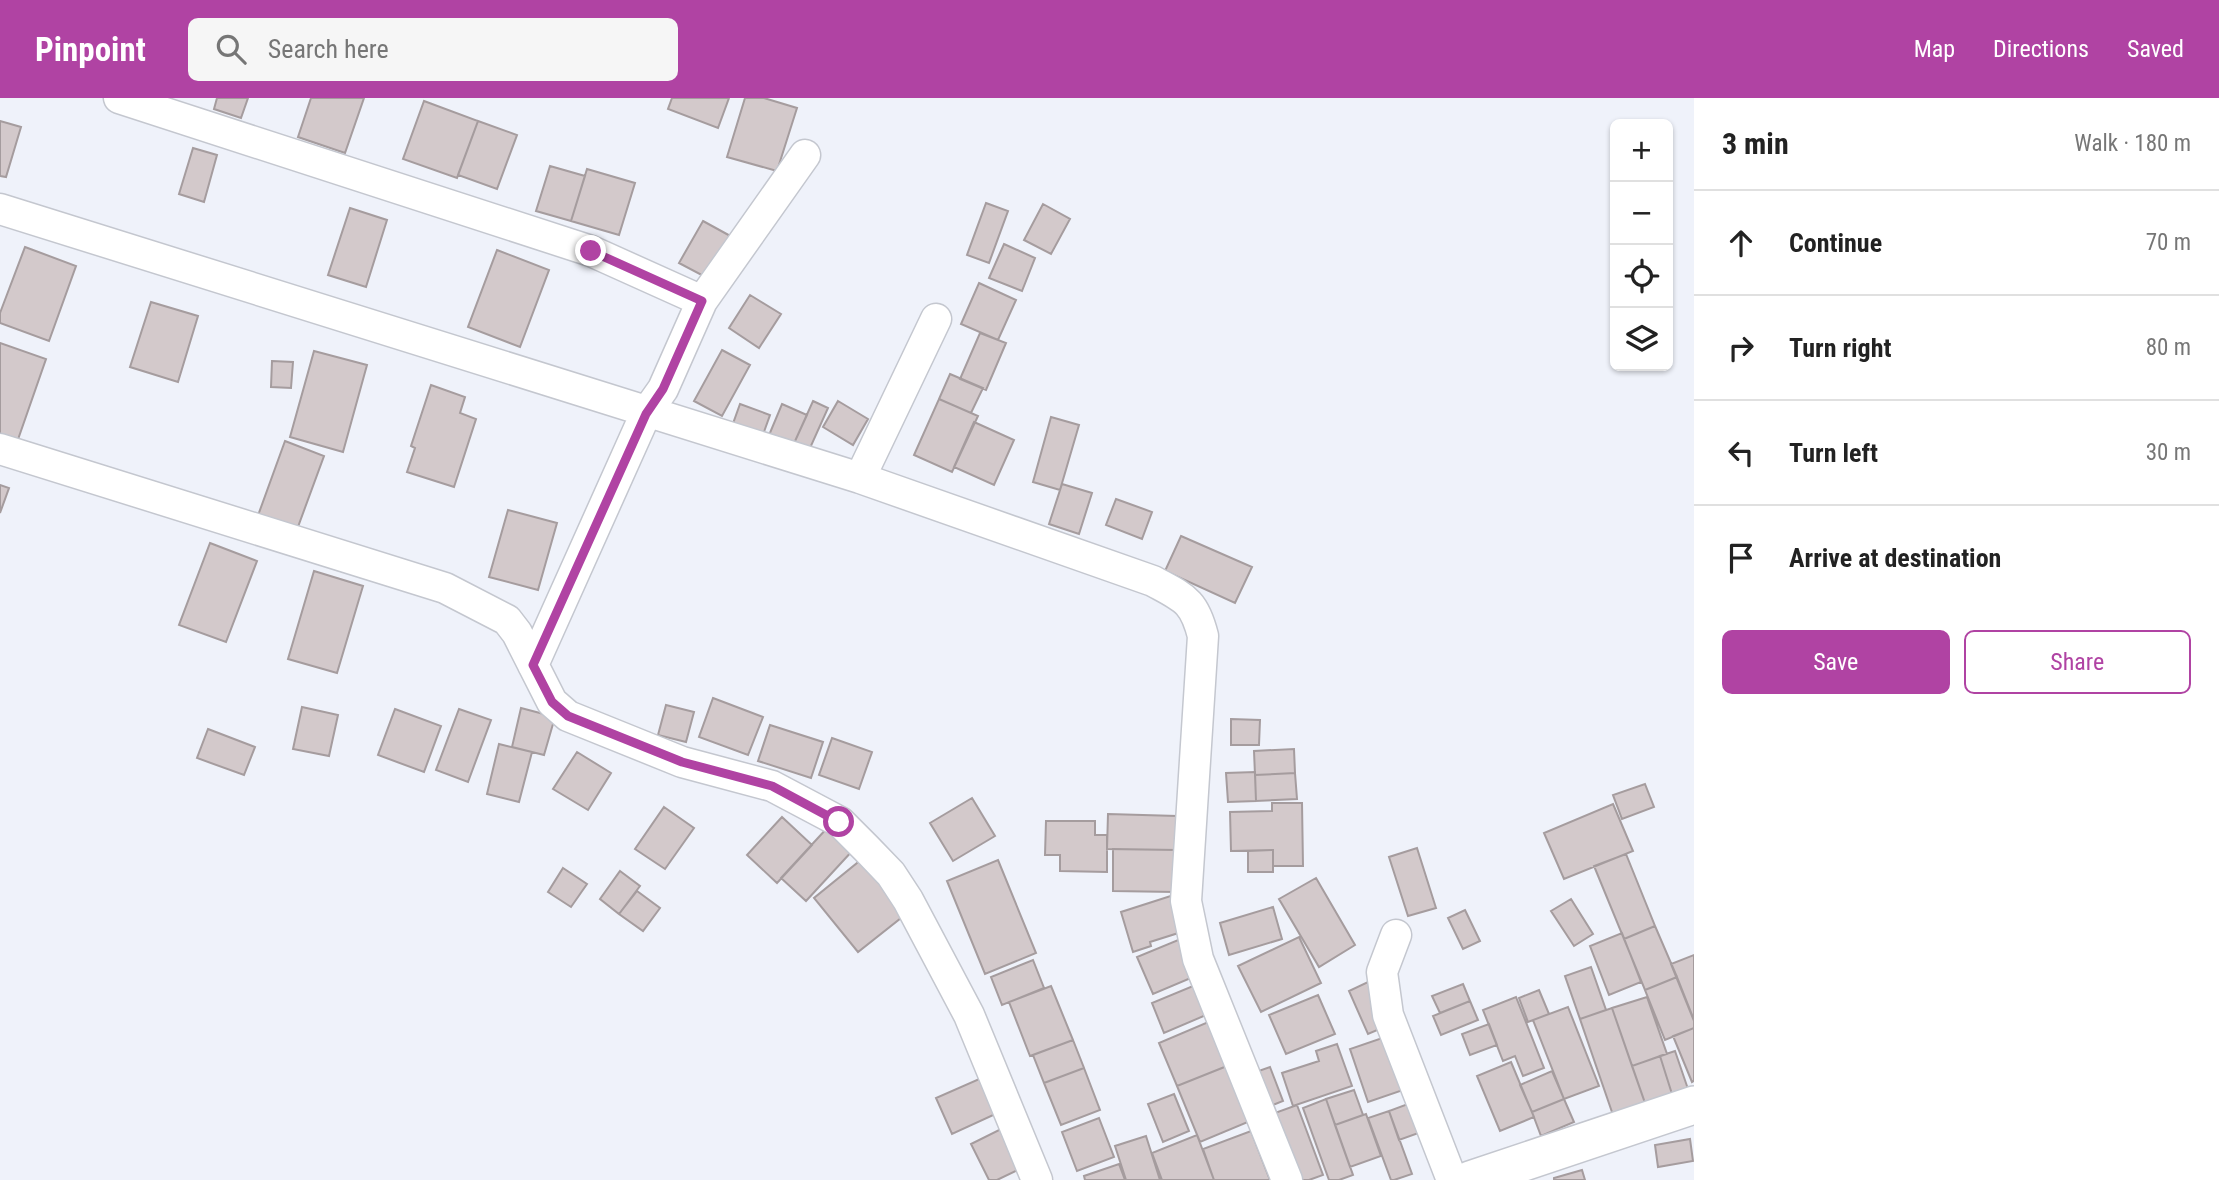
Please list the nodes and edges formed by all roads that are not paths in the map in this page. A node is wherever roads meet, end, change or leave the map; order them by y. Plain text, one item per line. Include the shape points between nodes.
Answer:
1 (119, 98) edge
2 (804, 155) dead end
3 (0, 209) edge
4 (702, 301) junction
5 (936, 319) dead end
6 (646, 414) junction
7 (0, 449) edge
8 (860, 478) junction
9 (533, 665) junction
10 (1396, 936) dead end
11 (1694, 1105) edge
12 (1037, 1180) edge
13 (1287, 1180) edge
14 (1452, 1180) edge
15 (1470, 1180) edge

1 - 4 street via 591,251
2 - 4 street
3 - 6 street
4 - 6 street via 663,389
5 - 8 street
6 - 8 street
6 - 9 street
7 - 9 street via 445,588 507,620
8 - 13 street via 1153,582 1197,611 1203,636 1186,901 1198,959
9 - 12 street via 552,702 568,716 682,762 772,786 839,822 866,848 908,900 968,1015
10 - 14 street via 1382,972 1388,1015
11 - 15 street

